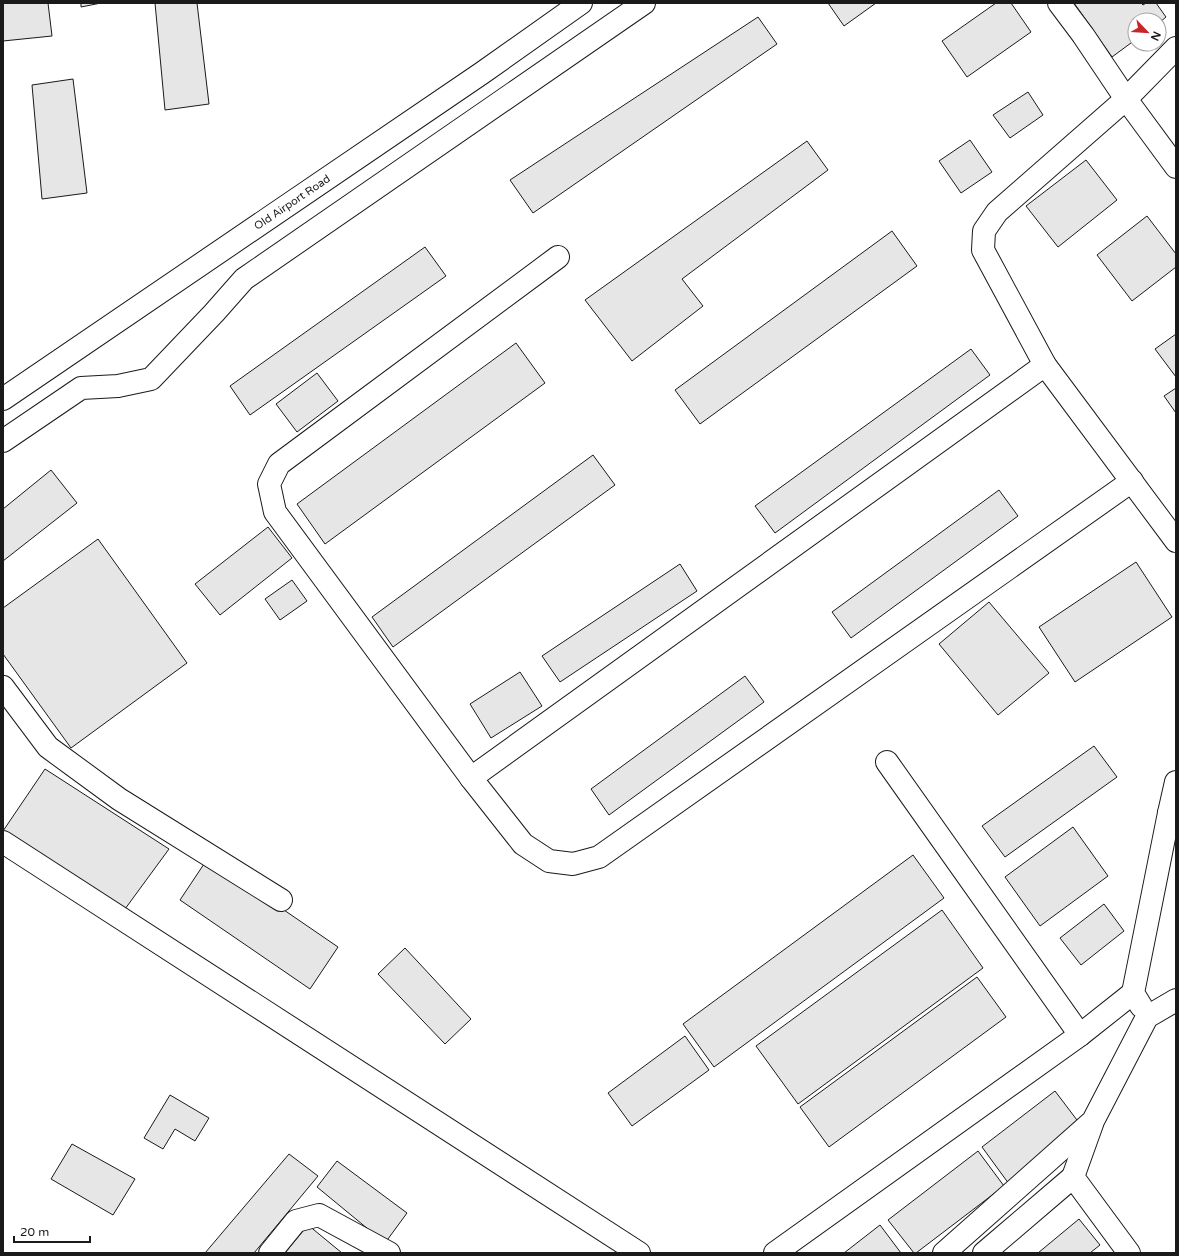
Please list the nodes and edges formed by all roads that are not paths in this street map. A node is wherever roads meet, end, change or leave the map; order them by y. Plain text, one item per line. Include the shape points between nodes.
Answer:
1 (581, 3) edge
2 (644, 3) edge
3 (1058, 3) edge
4 (1176, 48) edge
5 (1126, 99) junction
6 (1176, 167) edge
7 (558, 257) dead end
8 (1046, 365) junction
9 (3, 399) edge
10 (3, 441) edge
11 (1132, 481) junction
12 (1176, 541) edge
13 (3, 687) edge
14 (887, 762) dead end
15 (471, 778) junction
16 (1176, 782) edge
17 (1172, 817) edge
18 (3, 842) edge
19 (281, 900) dead end
20 (1133, 993) junction
21 (1176, 1000) edge
22 (1147, 1018) junction
23 (1080, 1034) junction
24 (1093, 1121) junction
25 (1073, 1177) junction
26 (270, 1253) edge
27 (389, 1253) edge
28 (639, 1253) edge
29 (775, 1253) edge
30 (944, 1253) edge
31 (984, 1253) edge
32 (1129, 1253) edge

1 - 9 main road, Old Airport Road
2 - 10 main road via 244,279 151,378 118,386 81,388
3 - 5 main road
4 - 5 main road
5 - 6 main road
5 - 8 main road via 997,212 984,231 983,250
7 - 15 main road via 279,464 269,484 275,512
8 - 11 main road
8 - 15 main road
11 - 12 main road
11 - 15 main road via 599,858 573,864 549,861 523,844
13 - 19 main road via 48,747 119,799
14 - 23 main road
16 - 17 main road
17 - 20 main road
18 - 28 main road
20 - 22 main road
20 - 23 main road
21 - 22 main road
22 - 24 main road
23 - 29 main road
24 - 25 main road
24 - 30 main road
25 - 31 main road
25 - 32 main road
26 - 27 main road via 296,1221 319,1215

